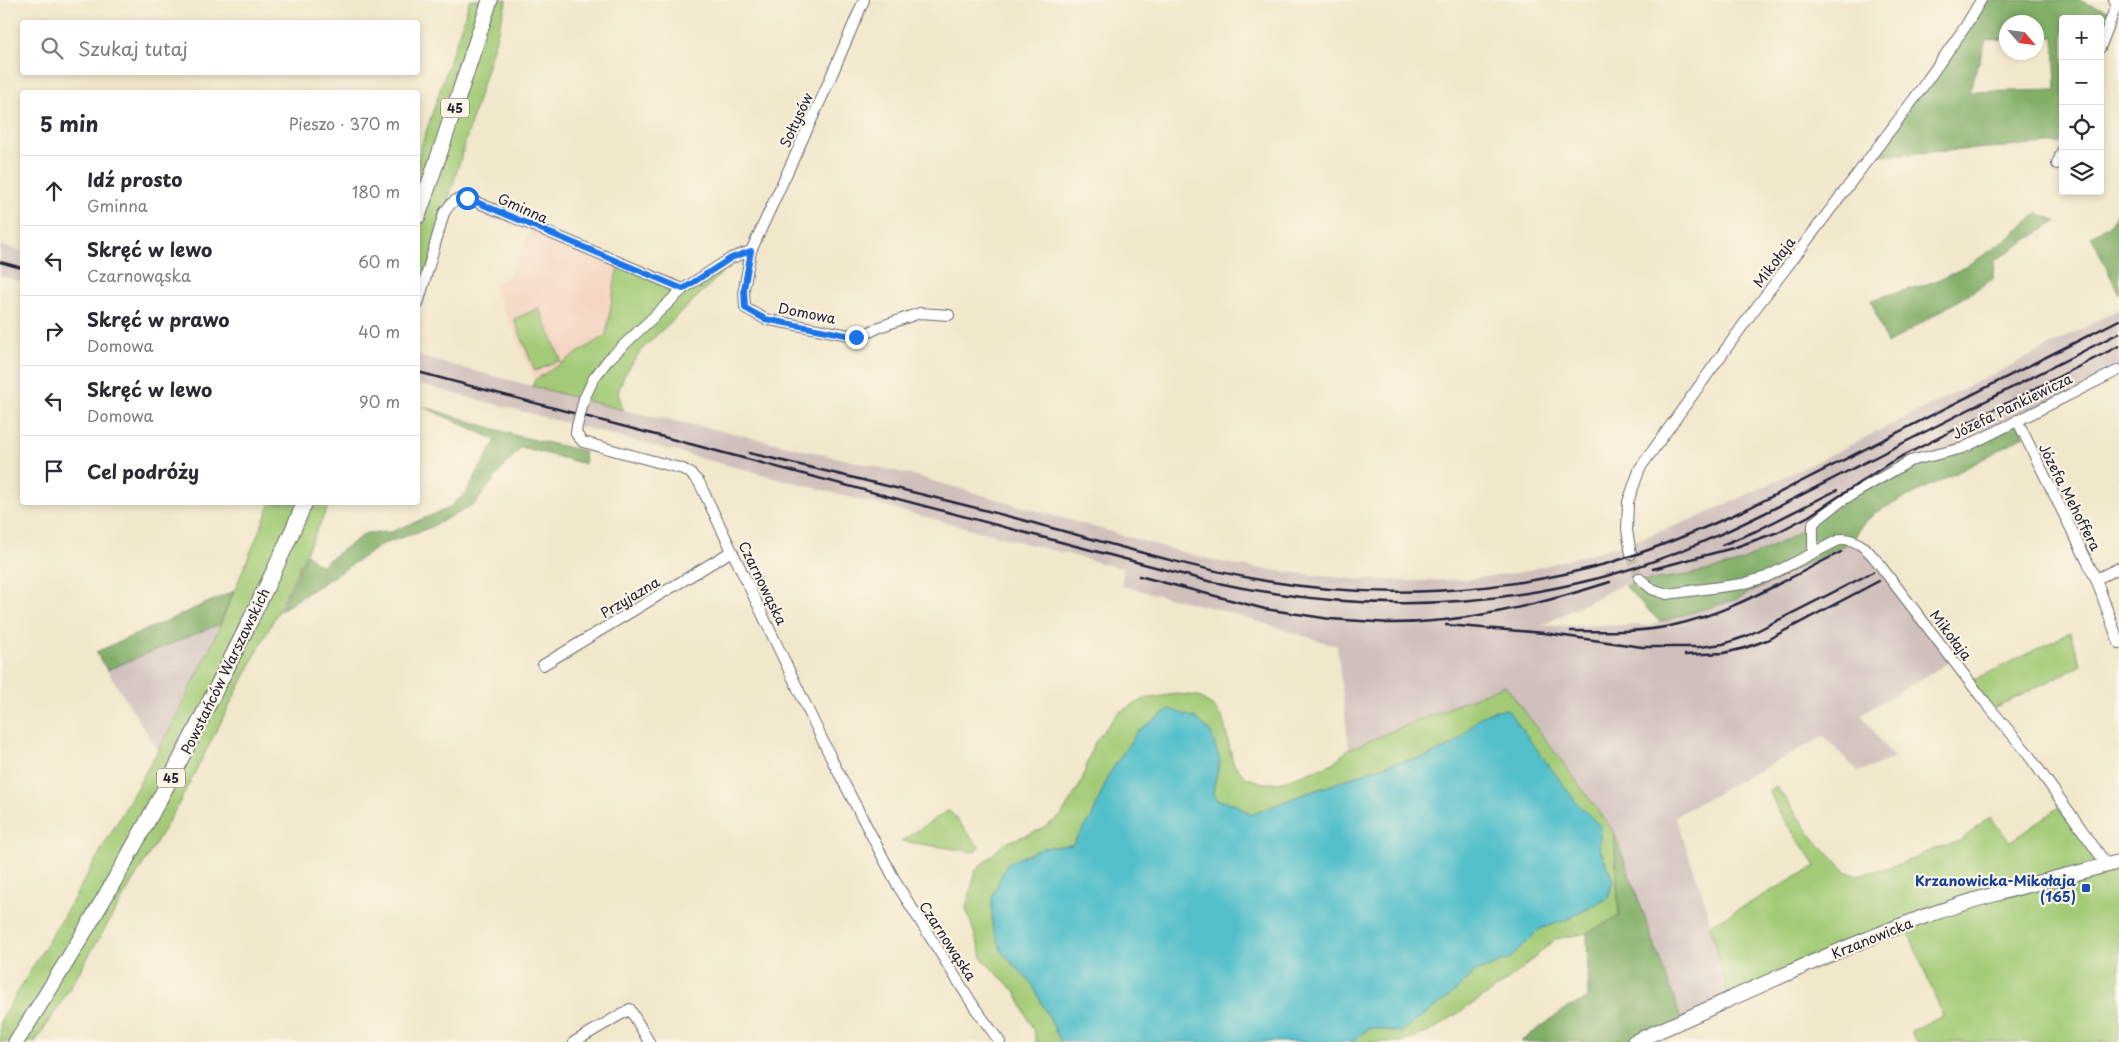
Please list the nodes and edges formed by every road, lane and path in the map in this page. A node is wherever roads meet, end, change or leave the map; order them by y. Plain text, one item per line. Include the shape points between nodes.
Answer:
1 (490, 0) edge
2 (864, 0) edge
3 (1981, 0) edge
4 (2117, 6) edge
5 (2104, 38) edge
6 (2063, 150) edge
7 (2057, 164) dead end
8 (420, 210) edge
9 (751, 251) junction
10 (683, 289) junction
11 (420, 297) edge
12 (949, 315) dead end
13 (2119, 370) edge
14 (2017, 420) junction
15 (304, 505) edge
16 (732, 552) junction
17 (1813, 553) junction
18 (1631, 554) tunnel mouth
19 (2119, 568) edge
20 (1638, 578) tunnel mouth
21 (2096, 579) junction
22 (2119, 643) edge
23 (543, 665) dead end
24 (2113, 863) edge
25 (16, 1042) edge
26 (574, 1042) edge
27 (649, 1042) edge
28 (1000, 1042) edge
29 (1634, 1042) edge

1 - 8 main road, 45
2 - 9 street, Sołtysów
3 - 18 street, Mikołaja via 1914,99 1749,317 1640,468 1628,502 1627,530
4 - 5 street
6 - 7 street
9 - 10 street, Czarnowąska via 731,258
9 - 12 street, Domowa via 744,289 745,308 765,319 859,337 920,313
10 - 11 street, Gminna via 467,198 458,198 444,213
10 - 16 street, Czarnowąska, bridge via 608,360 594,378 584,399 576,434 583,442 690,473 699,482
13 - 14 street, Józefa Pankiewicza
14 - 17 street, Józefa Pankiewicza via 1963,448 1910,461 1828,510 1813,523
14 - 21 street, Józefa Mehoffera
15 - 25 main road, Powstańców Warszawskich / 45 via 253,616 178,765 110,889
16 - 23 street, Przyjazna
16 - 28 street, Czarnowąska via 833,762 898,886
17 - 20 street, Mikołaja via 1766,577 1742,584 1667,594 1652,589
17 - 24 street, Mikołaja via 1847,538 1870,553
19 - 21 street
21 - 22 street, Józefa Mehoffera
24 - 29 street, Krzanowicka via 1974,900 1924,917
26 - 27 street via 630,1009

